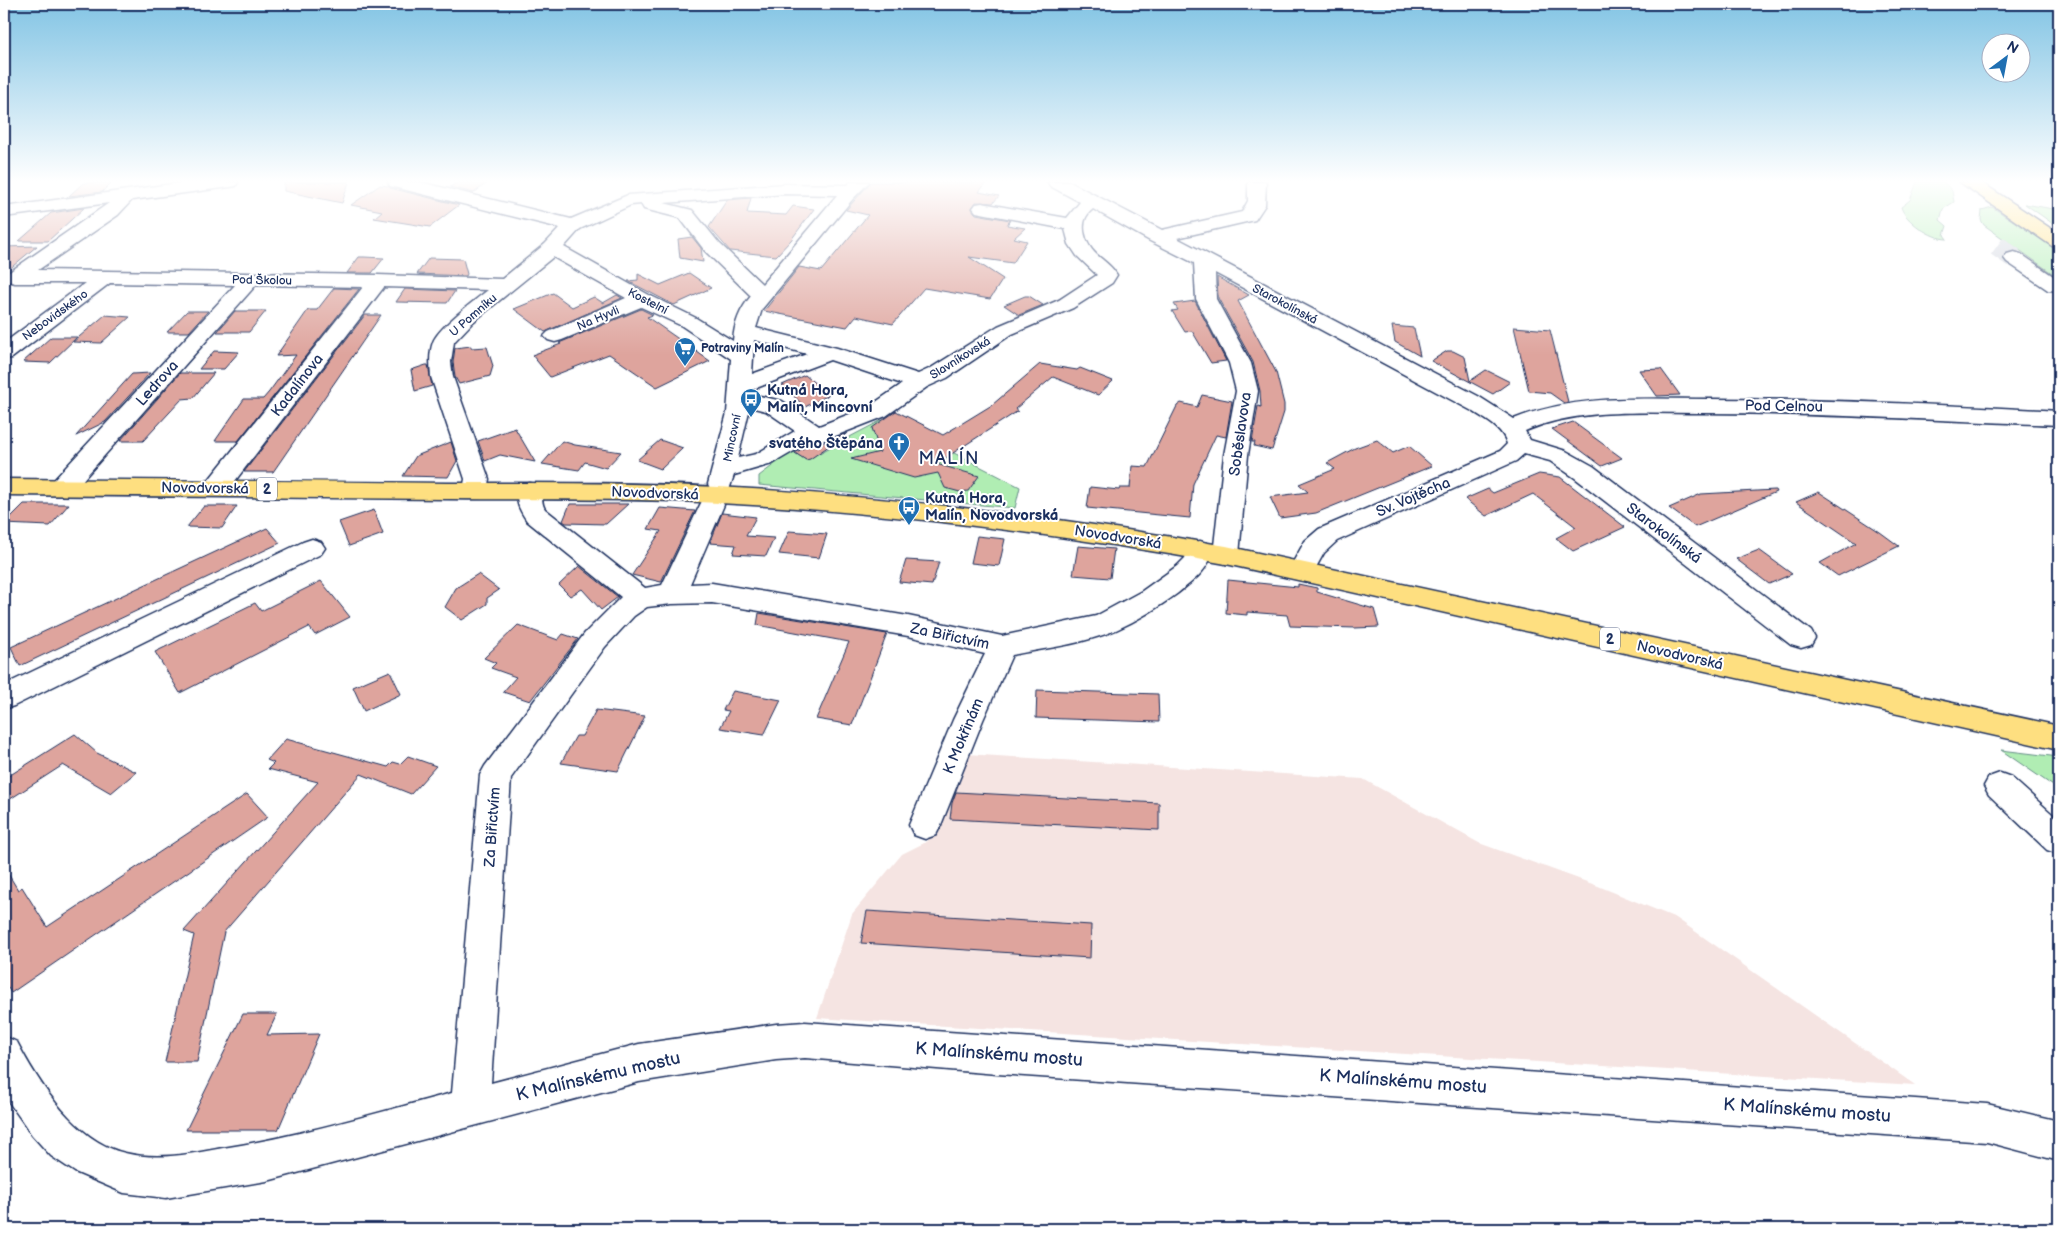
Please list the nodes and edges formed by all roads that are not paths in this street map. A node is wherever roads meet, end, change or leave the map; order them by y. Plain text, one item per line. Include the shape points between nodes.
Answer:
1 (70, 240) edge
2 (560, 240) edge
3 (703, 240) edge
4 (810, 240) edge
5 (1082, 240) edge
6 (1162, 240) edge
7 (552, 248) junction
8 (2014, 258) tunnel mouth
9 (1204, 261) junction
10 (106, 278) junction
11 (11, 280) edge
12 (250, 280) junction
13 (378, 281) junction
14 (507, 286) junction
15 (2055, 286) dead end
16 (762, 295) junction
17 (642, 299) junction
18 (744, 331) junction
19 (555, 336) dead end
20 (4, 353) edge
21 (828, 353) junction
22 (742, 357) junction
23 (919, 382) junction
24 (739, 392) junction
25 (2059, 418) edge
26 (817, 435) junction
27 (1516, 437) junction
28 (725, 470) junction
29 (63, 486) junction
30 (4, 487) edge
31 (216, 488) junction
32 (475, 490) junction
33 (530, 491) junction
34 (715, 500) junction
35 (312, 548) dead end
36 (1213, 553) junction
37 (1301, 571) junction
38 (672, 594) junction
39 (640, 598) junction
40 (1801, 638) dead end
41 (1002, 647) junction
42 (4, 698) edge
43 (2059, 738) edge
44 (2000, 786) dead end
45 (925, 825) dead end
46 (2059, 840) edge
47 (4, 1055) edge
48 (470, 1107) junction
49 (2059, 1141) edge

1 - 11 street
2 - 7 street, U Pomníku
3 - 16 street
4 - 16 street, Mincovní
5 - 23 street, Slavníkovská via 1082,249 1090,260 1104,268 1106,280 1066,304 1005,330 939,373
6 - 9 street, Starokolínská
7 - 14 street, U Pomníku
7 - 17 street, Kostelní
8 - 15 street
9 - 27 street, Starokolínská via 1452,391
9 - 36 street, Soběslavova via 1206,299 1240,362 1247,391
10 - 11 street, Pod Školou
10 - 12 street, Pod Školou
10 - 20 street, Nebovidského
12 - 13 street, Pod Školou
12 - 29 street, Ledrova
13 - 14 street, Pod Školou
13 - 31 street, Kadalínova
14 - 32 street, U Pomníku via 466,318 444,341 440,362 442,377 477,479
16 - 18 street, Mincovní via 752,308
17 - 19 street, Na Hyvli
17 - 22 street, Kostelní via 689,322
18 - 21 street
18 - 22 street, Mincovní
21 - 23 street
21 - 24 street
22 - 24 street, Mincovní
23 - 26 street, Slavníkovská via 878,411
24 - 26 street via 774,406
24 - 28 street, Mincovní via 738,413
25 - 27 street, Pod Celnou via 1830,407 1619,407 1548,414
26 - 28 street, Slavníkovská via 800,437 764,459
27 - 37 street, Sv. Vojtěcha via 1508,456 1328,535 1314,547
27 - 40 street, Starokolínská via 1584,472
28 - 34 street, Mincovní
29 - 30 main road, Novodvorská / 2
29 - 31 main road, Novodvorská / 2
31 - 32 main road, Novodvorská / 2
32 - 33 main road, Novodvorská / 2
33 - 34 main road, Novodvorská / 2
33 - 39 street via 529,504 536,515
34 - 36 main road, Novodvorská / 2 via 852,504 959,515 1112,535
34 - 38 street
35 - 42 street
36 - 37 main road, Novodvorská / 2
36 - 41 street, Za Biřictvím via 1152,598 1105,623
37 - 43 main road, Novodvorská / 2
38 - 39 street, Za Biřictvím
38 - 41 street, Za Biřictvím via 712,593 908,626
39 - 48 street, Za Biřictvím via 624,609 595,640 496,775
41 - 45 street, K Mokřinám
44 - 46 street
47 - 48 street, K Malínskému mostu via 19,1086 65,1142 89,1158 124,1172 166,1178 267,1161
48 - 49 street, K Malínskému mostu via 639,1063 805,1040 1988,1123

